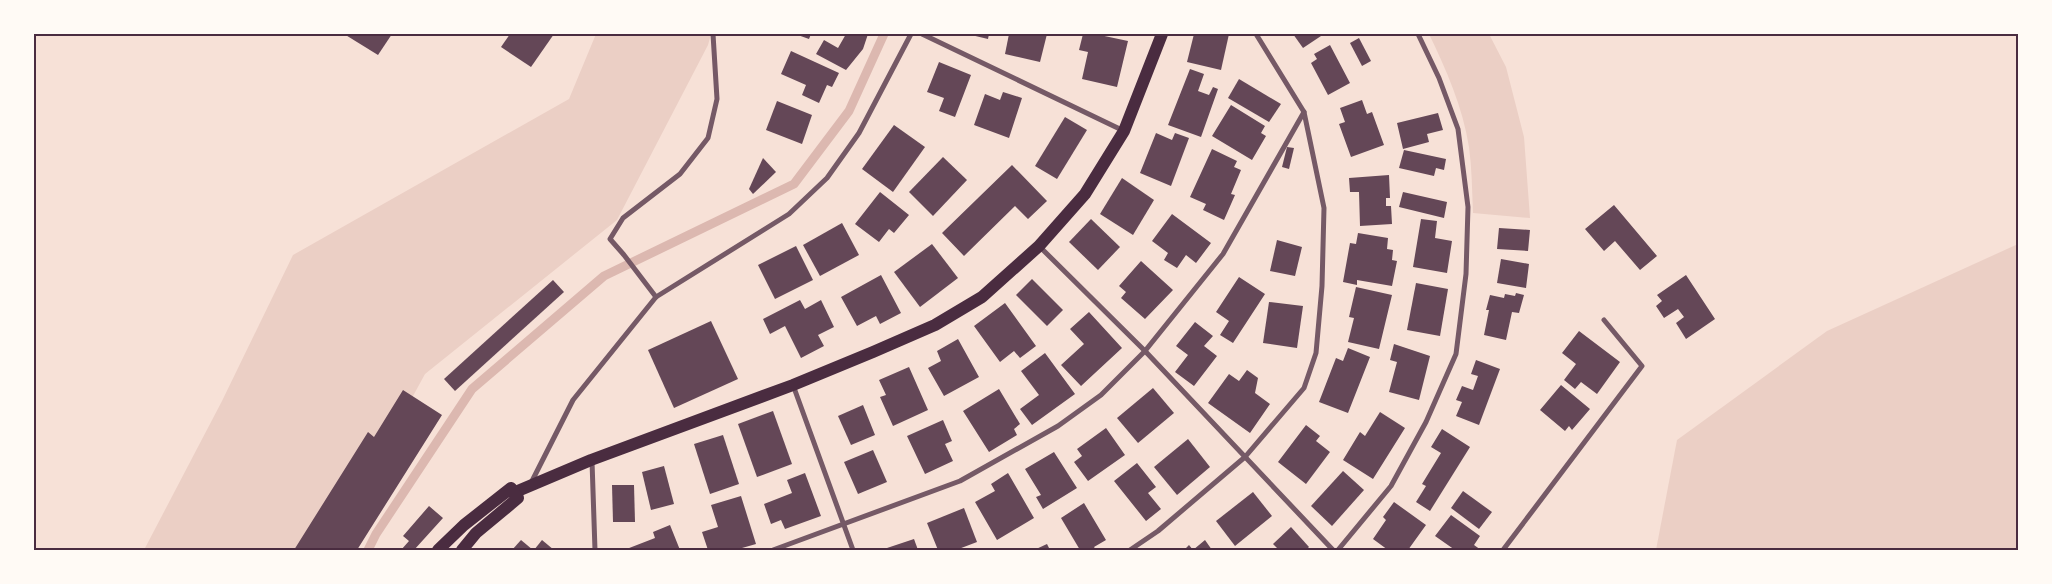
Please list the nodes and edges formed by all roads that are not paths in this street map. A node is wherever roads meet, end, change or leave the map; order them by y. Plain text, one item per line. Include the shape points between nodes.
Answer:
1 (713, 34) edge
2 (911, 34) edge
3 (922, 34) edge
4 (1162, 34) edge
5 (1256, 34) edge
6 (1418, 34) edge
7 (1304, 112) junction
8 (1124, 131) junction
9 (1039, 246) junction
10 (656, 297) junction
11 (1604, 320) dead end
12 (1145, 351) junction
13 (793, 385) junction
14 (1245, 457) junction
15 (592, 460) junction
16 (529, 486) junction
17 (513, 493) junction
18 (842, 524) junction
19 (438, 550) edge
20 (462, 550) edge
21 (595, 550) edge
22 (773, 550) edge
23 (853, 550) edge
24 (1130, 550) edge
25 (1333, 550) edge
26 (1338, 550) edge
27 (1503, 550) edge

1 - 10 street via 717,99 708,138 680,174 623,218 610,239
2 - 10 street via 859,133 827,178 789,214
3 - 8 street
4 - 8 main road
5 - 7 street
6 - 26 street via 1458,129 1468,207 1466,274 1456,354 1426,422 1391,486
7 - 12 street via 1223,254
7 - 14 street via 1324,208 1316,354 1304,388
8 - 9 main road via 1084,194
9 - 12 street
9 - 13 main road via 982,297 935,325
10 - 16 street via 573,400
11 - 27 street via 1642,366
12 - 14 street
12 - 18 street via 1100,394 1050,430 960,481
13 - 15 main road
13 - 18 street
14 - 24 street via 1158,531
14 - 25 street
15 - 16 main road
15 - 21 street
16 - 17 main road
17 - 19 main road via 511,488
17 - 20 main road via 518,498 476,533
18 - 22 street
18 - 23 street

